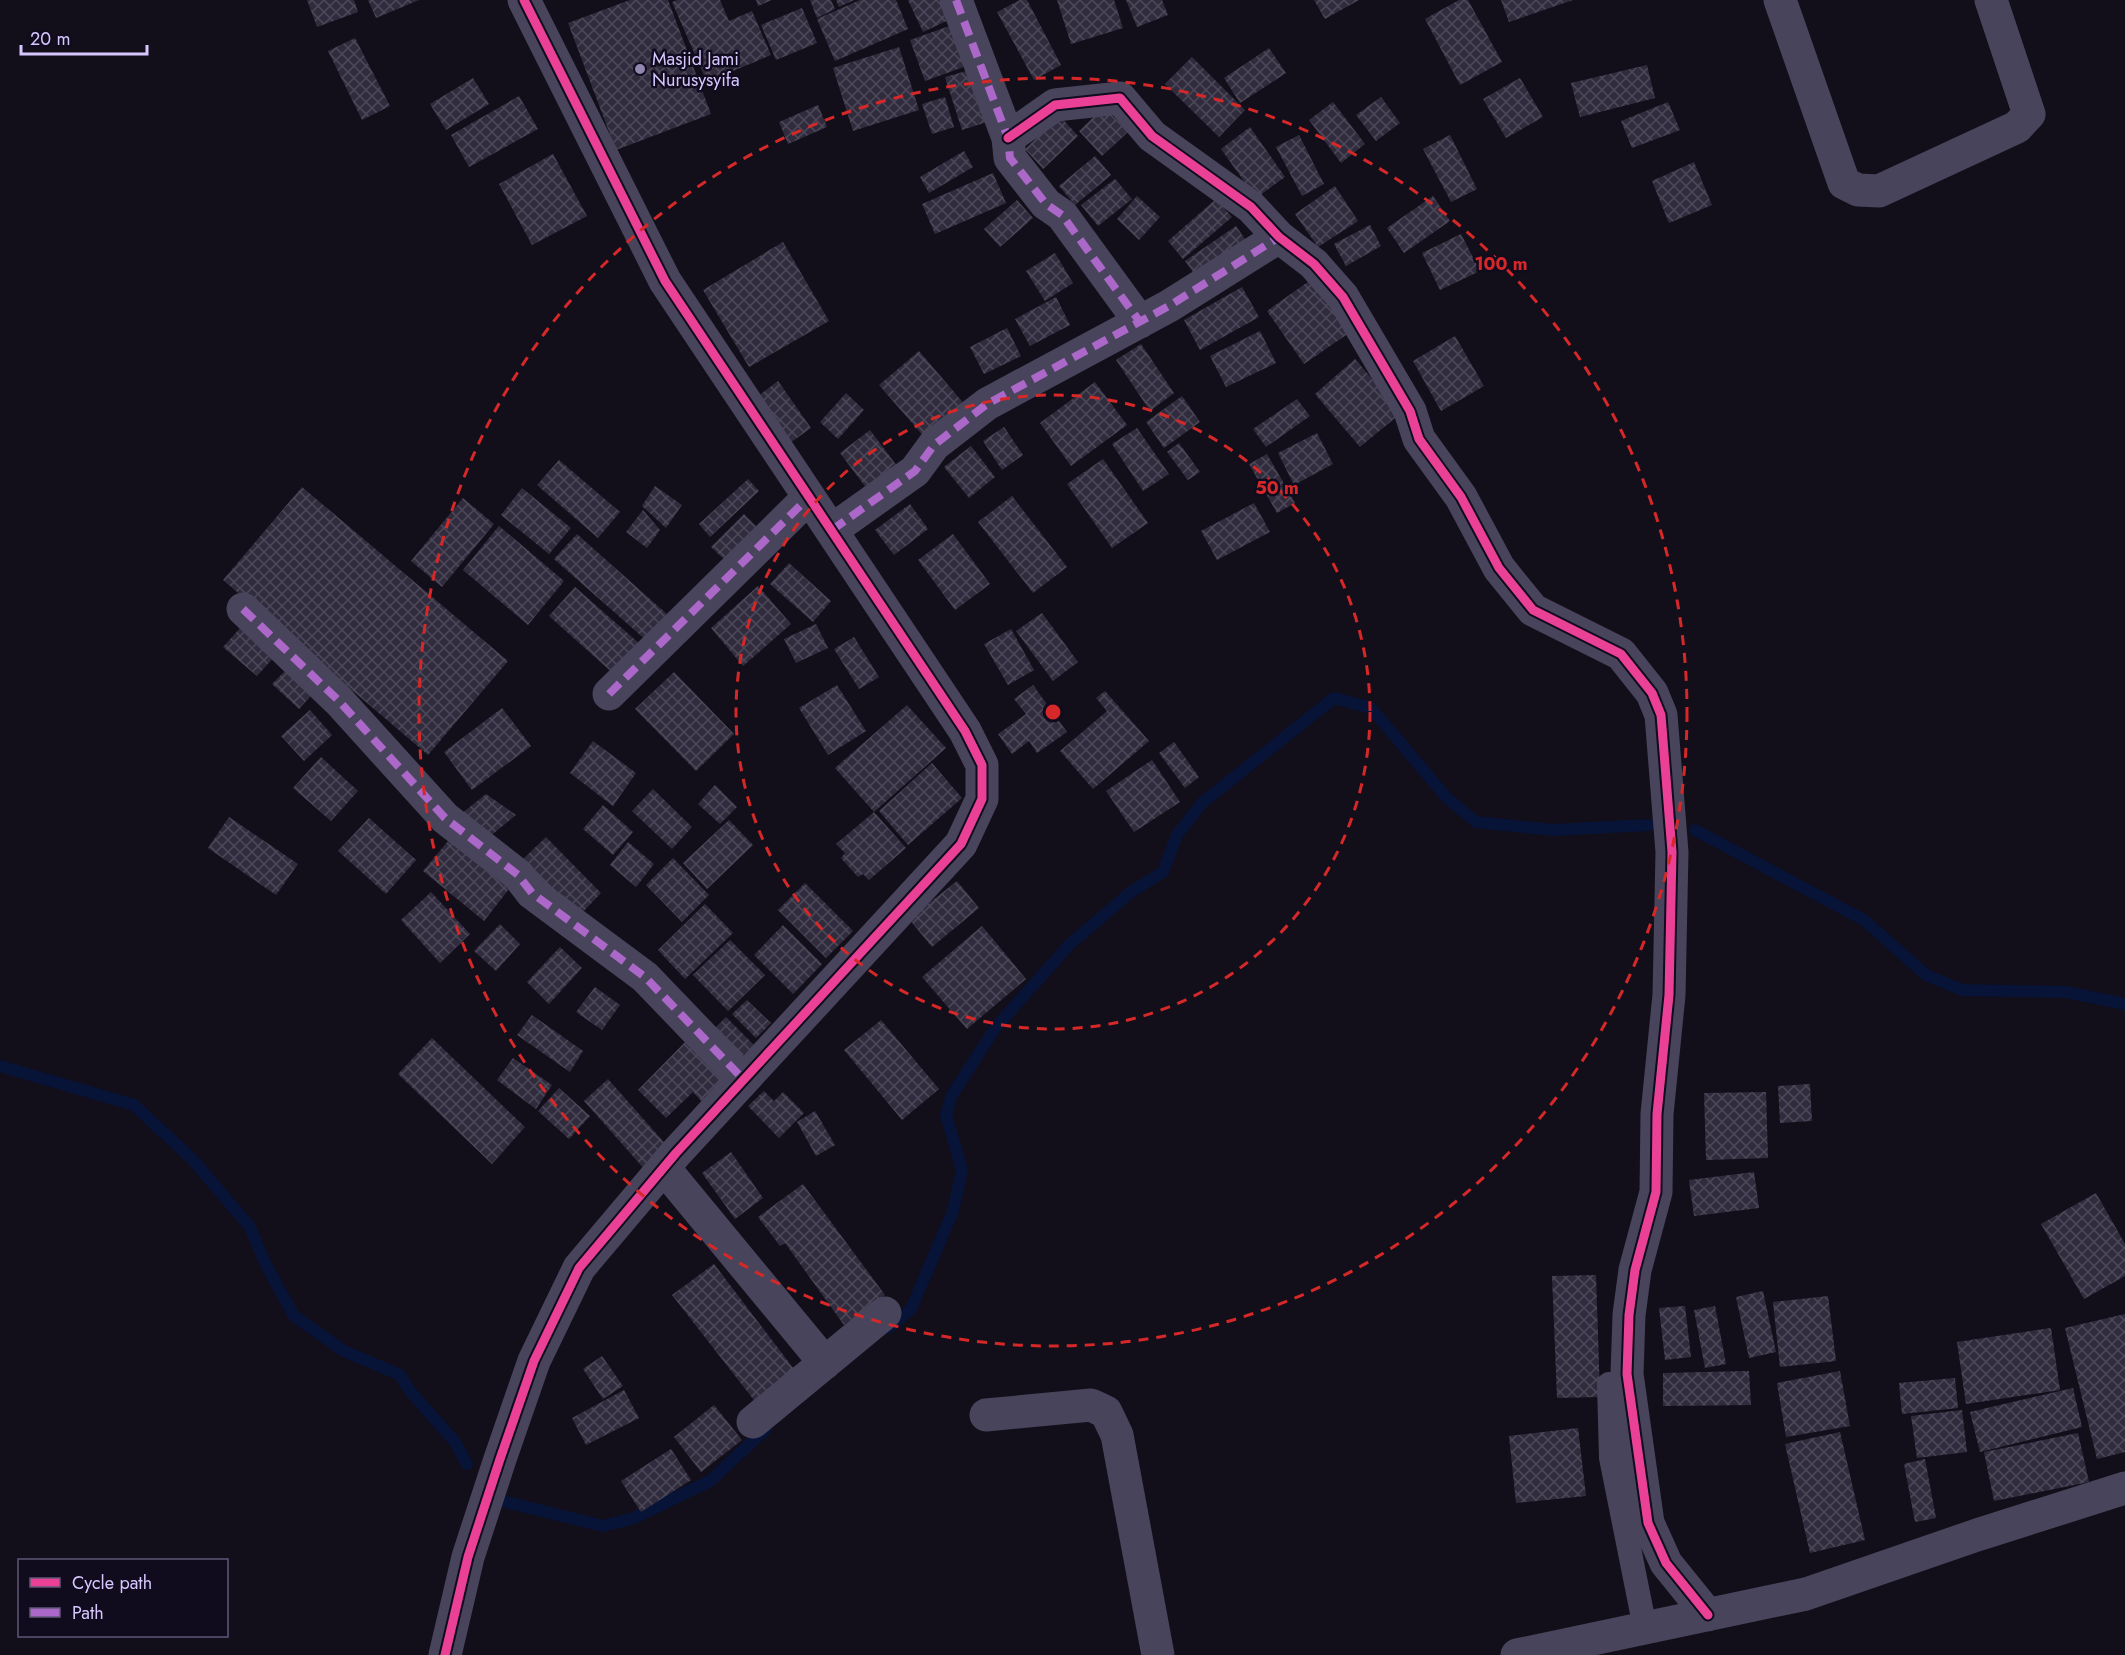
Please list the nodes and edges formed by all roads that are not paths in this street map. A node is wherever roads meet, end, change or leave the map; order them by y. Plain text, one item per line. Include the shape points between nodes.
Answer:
1 (956, 0) edge
2 (1780, 0) edge
3 (1991, 0) edge
4 (530, 2) edge
5 (1008, 138) junction
6 (1279, 237) junction
7 (1140, 322) junction
8 (809, 497) junction
9 (832, 530) junction
10 (243, 609) dead end
11 (609, 694) dead end
12 (743, 1079) junction
13 (664, 1168) junction
14 (885, 1313) dead end
15 (825, 1363) junction
16 (1609, 1384) dead end
17 (986, 1414) dead end
18 (753, 1422) dead end
19 (2125, 1488) edge
20 (1708, 1615) junction
21 (1645, 1628) junction
22 (445, 1655) edge
23 (1158, 1655) edge
24 (1517, 1655) edge

1 - 5 street
2 - 3 street via 1844,183 1858,190 1879,190 2017,127 2029,114
4 - 8 street via 665,281
5 - 6 street via 1054,105 1120,98 1152,136 1251,207
5 - 7 street via 1010,158 1046,204 1062,215
6 - 7 street
6 - 20 street via 1314,264 1343,297 1410,411 1419,439 1461,497 1499,568 1533,610 1622,654 1652,693 1661,715 1672,852 1669,995 1657,1113 1656,1192 1635,1270 1627,1374 1648,1523 1666,1563
7 - 9 street via 987,404 934,445 915,471
8 - 9 street
8 - 11 street
9 - 12 street via 965,731 982,765 982,799 961,844
10 - 12 street via 339,701 445,818 518,875 532,893 645,977
12 - 13 street
13 - 15 street
13 - 22 street via 579,1268 534,1361 468,1557
14 - 15 street
15 - 18 street
16 - 21 lane via 1611,1458
17 - 23 street via 1091,1405 1106,1412 1117,1435
19 - 20 street via 1977,1534 1806,1594
20 - 21 street
21 - 24 street

